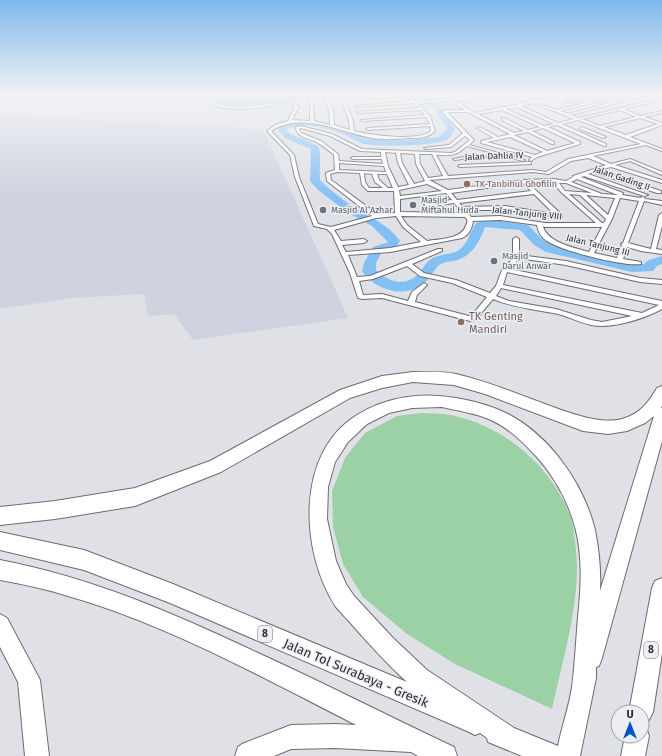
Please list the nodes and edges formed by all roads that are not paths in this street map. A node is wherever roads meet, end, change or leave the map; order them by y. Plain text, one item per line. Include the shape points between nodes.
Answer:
1 (272, 129) edge
2 (297, 129) edge
3 (312, 129) edge
4 (346, 129) edge
5 (433, 129) edge
6 (460, 129) edge
7 (481, 129) edge
8 (502, 129) edge
9 (531, 129) edge
10 (549, 129) edge
11 (571, 129) edge
12 (584, 129) edge
13 (606, 129) edge
14 (647, 129) edge
15 (315, 130) junction
16 (527, 130) junction
17 (352, 131) joint
18 (465, 134) junction
19 (511, 134) junction
20 (306, 136) junction
21 (626, 137) junction
22 (497, 138) junction
23 (604, 138) dead end
24 (472, 140) junction
25 (482, 142) junction
26 (553, 143) dead end
27 (662, 143) edge
28 (646, 144) junction
29 (466, 145) junction
30 (606, 145) dead end
31 (653, 146) junction
32 (426, 148) dead end
33 (662, 150) edge
34 (383, 152) junction
35 (398, 152) junction
36 (610, 152) junction
37 (548, 153) junction
38 (417, 154) junction
39 (434, 154) junction
40 (451, 154) junction
41 (617, 155) dead end
42 (534, 156) junction
43 (588, 156) junction
44 (484, 157) dead end
45 (623, 157) dead end
46 (383, 158) junction
47 (455, 159) junction
48 (336, 160) junction
49 (630, 160) junction
50 (529, 162) junction
51 (384, 165) junction
52 (610, 165) junction
53 (460, 166) junction
54 (592, 170) junction
55 (337, 171) junction
56 (534, 171) junction
57 (362, 172) junction
58 (374, 173) junction
59 (388, 173) junction
60 (583, 174) junction
61 (662, 174) edge
62 (467, 175) junction
63 (446, 177) junction
64 (576, 177) junction
65 (554, 180) junction
66 (428, 181) junction
67 (522, 181) junction
68 (567, 182) junction
69 (662, 182) edge
70 (412, 185) junction
71 (662, 187) edge
72 (396, 189) junction
73 (388, 190) junction
74 (448, 192) junction
75 (535, 192) junction
76 (565, 192) junction
77 (659, 192) junction
78 (581, 193) junction
79 (600, 194) junction
80 (618, 196) junction
81 (627, 197) junction
82 (398, 198) junction
83 (643, 198) junction
84 (656, 200) junction
85 (456, 202) junction
86 (662, 202) edge
87 (427, 205) dead end
88 (462, 209) junction
89 (398, 214) junction
90 (662, 215) edge
91 (560, 216) junction
92 (468, 217) junction
93 (371, 219) junction
94 (609, 219) junction
95 (540, 224) junction
96 (603, 225) junction
97 (568, 226) junction
98 (330, 229) junction
99 (516, 239) dead end
100 (364, 241) dead end
101 (425, 242) junction
102 (340, 243) junction
103 (624, 244) junction
104 (440, 250) dead end
105 (653, 251) junction
106 (662, 252) edge
107 (344, 254) junction
108 (591, 254) junction
109 (516, 256) junction
110 (619, 260) junction
111 (639, 263) dead end
112 (409, 264) junction
113 (505, 270) junction
114 (356, 279) junction
115 (662, 282) edge
116 (424, 285) dead end
117 (499, 286) junction
118 (492, 296) junction
119 (411, 303) junction
120 (662, 304) edge
121 (642, 316) junction
122 (662, 392) edge
123 (662, 414) edge
124 (0, 516) edge
125 (0, 541) edge
126 (0, 570) edge
127 (662, 588) edge
128 (0, 625) edge
129 (583, 687) junction
130 (642, 704) edge
131 (514, 740) junction
132 (416, 742) junction
133 (635, 744) edge
134 (37, 756) edge
135 (247, 756) edge
136 (445, 756) edge
137 (552, 756) edge
138 (568, 756) edge
139 (633, 756) edge

1 - 98 street via 269,133 292,155 297,177 316,225
2 - 20 street via 300,134
3 - 15 street
4 - 17 street
5 - 17 street via 426,136 377,137
6 - 18 street
7 - 22 street
8 - 19 street
9 - 16 street
10 - 37 street via 579,143
11 - 30 street
12 - 23 street
13 - 21 street
14 - 21 street
15 - 20 street
15 - 34 street via 331,135 358,150
16 - 19 street
16 - 26 street
18 - 24 street
18 - 32 street via 450,146
19 - 22 street
19 - 37 street
20 - 48 street via 320,142 331,151
21 - 28 street
22 - 25 street
24 - 25 street
24 - 29 street
25 - 42 street
27 - 31 street
28 - 31 street
28 - 36 street
29 - 40 street
29 - 50 street
31 - 33 street
34 - 35 street
34 - 46 street
35 - 38 street
35 - 70 street via 400,163
36 - 41 street
36 - 43 street
37 - 42 street
38 - 39 street
38 - 66 street via 418,164
39 - 40 street
39 - 63 street
40 - 47 street, Jalan Dahlia IV
42 - 50 street
43 - 52 street
43 - 56 street via 566,162 547,172
44 - 47 street
45 - 49 street
46 - 48 street
46 - 51 street
47 - 53 street, Jalan Dahlia IV
48 - 51 street
48 - 55 street
49 - 52 street
49 - 61 street
50 - 53 street, Jalan Dahlia IV
50 - 56 street
51 - 59 street
52 - 54 street
52 - 69 street
53 - 62 street, Jalan Dahlia IV
54 - 60 street
54 - 77 street
55 - 57 street
55 - 93 street via 328,173 329,180
56 - 62 street
57 - 58 street
57 - 73 street via 362,181 367,189
58 - 59 street
58 - 73 street via 377,181
59 - 72 street
60 - 64 street
60 - 84 street, Jalan Gading II
62 - 63 street
63 - 66 street
64 - 68 street
64 - 81 street
65 - 67 street
65 - 68 street
65 - 76 street
66 - 70 street
66 - 74 street
67 - 74 street
67 - 75 street
68 - 79 street
70 - 72 street
71 - 77 street
72 - 73 street
72 - 82 street
74 - 82 street
74 - 85 street
75 - 85 street
75 - 91 street
76 - 78 street
76 - 96 street
77 - 84 street
78 - 79 street
78 - 94 street
79 - 80 street
80 - 81 street
80 - 94 street
81 - 83 street
82 - 89 street
83 - 84 street
83 - 103 street
84 - 86 street
85 - 87 street
85 - 88 street
88 - 91 street via 505,208
88 - 92 street
89 - 92 street, Jalan Tanjung VIII
89 - 93 street, Jalan Tanjung VIII
89 - 101 street via 409,231
90 - 105 street
91 - 97 street
92 - 95 street, Jalan Tanjung VIII via 500,218
92 - 101 street via 468,230 462,236
93 - 98 street, Jalan Tanjung VIII
94 - 96 street
95 - 97 street, Jalan Tanjung VIII
95 - 108 street, Jalan Tanjung III via 542,234 550,240
96 - 97 street, Jalan Tanjung VIII
96 - 108 street
98 - 102 street
99 - 109 street
100 - 102 street
101 - 107 street via 406,247
102 - 107 street
103 - 105 street
103 - 110 street
104 - 112 street
105 - 106 street
107 - 114 street
108 - 110 street, Jalan Tanjung III
109 - 113 street
109 - 115 street
110 - 111 street, Jalan Tanjung III
112 - 114 street via 372,277
112 - 118 street via 425,276 454,281
113 - 117 street
113 - 120 street
114 - 119 street via 358,290 363,297 382,296
116 - 119 street via 414,294
117 - 118 street
117 - 121 street
118 - 119 street via 470,319
118 - 121 street via 508,303 556,311 602,324
120 - 121 street
122 - 124 highway via 653,408 640,418 622,426 608,427 583,424 454,379 413,377 382,382 345,394 216,467 135,497
123 - 129 highway
125 - 131 highway, Jalan Tol Surabaya - Gresik / 8 via 84,560 173,594
126 - 132 highway via 69,585 115,600 200,636
127 - 130 highway, 8
128 - 134 highway via 29,680
129 - 131 highway via 590,588 585,528 572,493 555,467 534,443 511,423 484,411 456,403 431,400 401,403 377,410 347,430 331,452 320,480 317,507 319,535 328,567 344,600 419,678
129 - 138 highway
131 - 137 highway, Jalan Tol Surabaya - Gresik / 8
132 - 135 highway via 336,736 291,737
132 - 136 highway
133 - 139 highway

